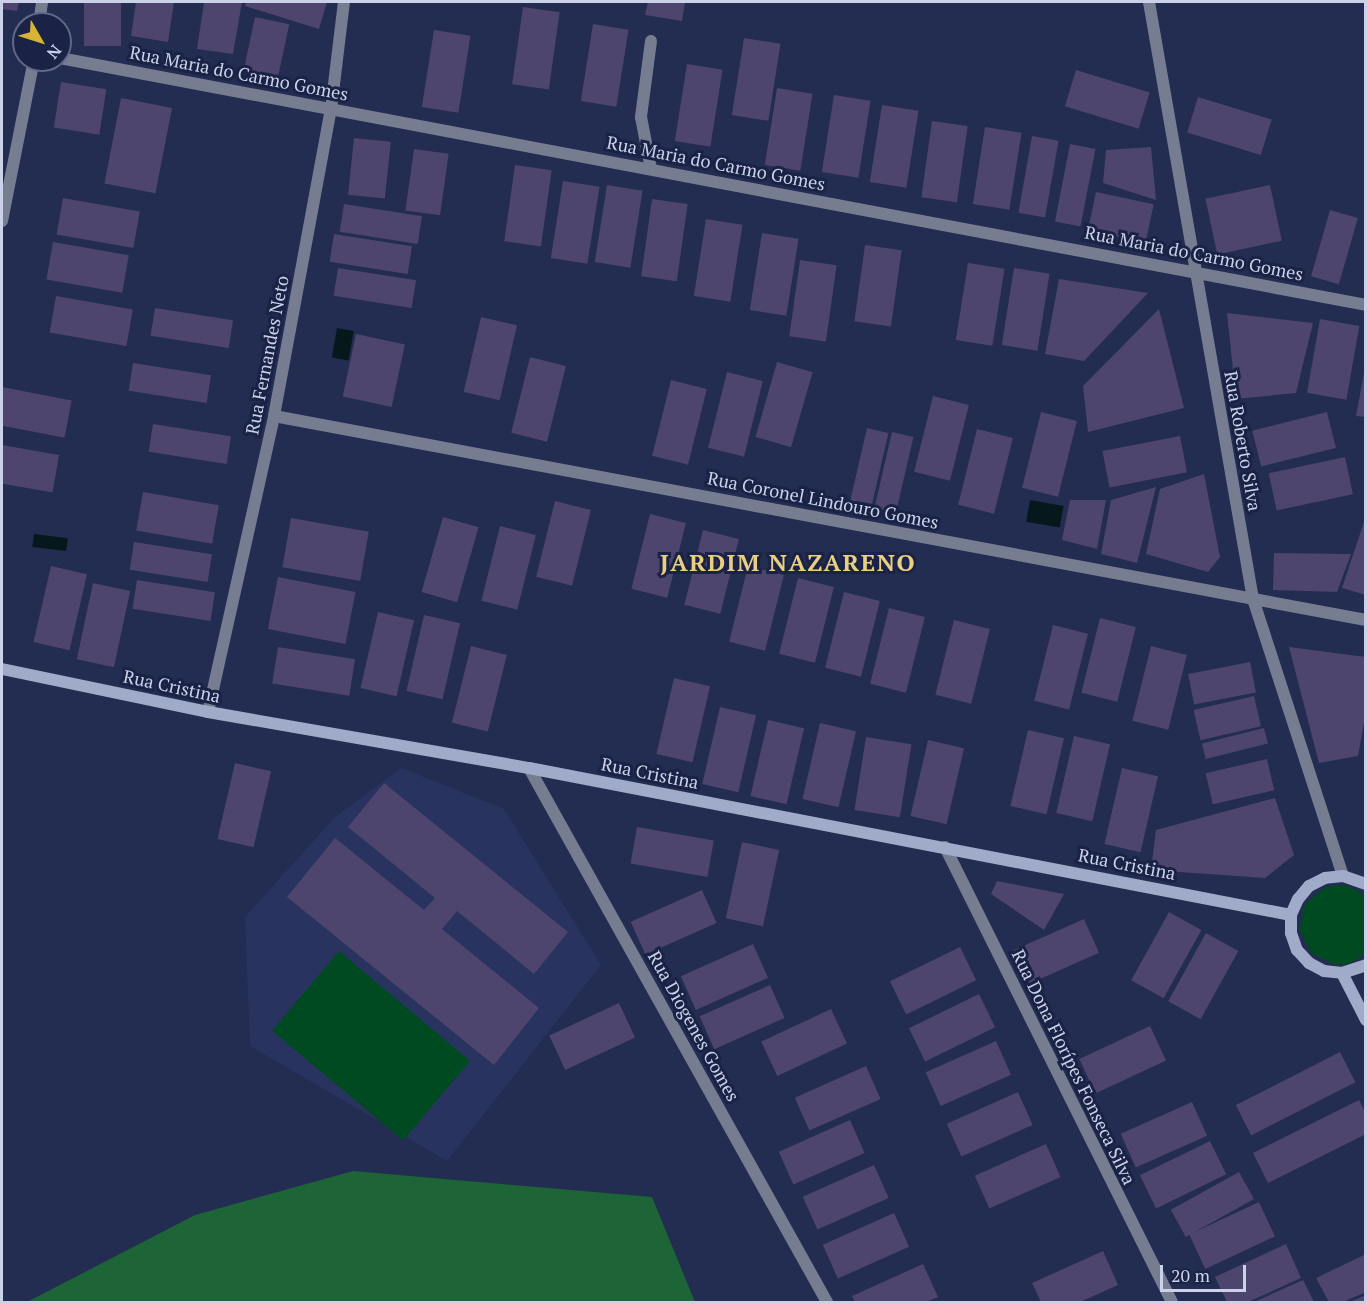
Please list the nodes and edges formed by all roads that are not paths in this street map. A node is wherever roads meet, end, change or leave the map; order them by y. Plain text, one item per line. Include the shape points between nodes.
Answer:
1 (344, 2) edge
2 (1149, 2) edge
3 (651, 40) dead end
4 (72, 60) edge
5 (32, 72) edge
6 (331, 109) junction
7 (651, 169) junction
8 (2, 221) edge
9 (1196, 271) junction
10 (1365, 305) edge
11 (274, 416) junction
12 (1252, 599) junction
13 (1365, 620) edge
14 (2, 669) edge
15 (208, 712) junction
16 (529, 768) junction
17 (945, 847) junction
18 (1342, 876) junction
19 (1365, 884) edge
20 (1291, 915) junction
21 (1365, 965) edge
22 (1342, 973) junction
23 (1365, 1020) edge
24 (827, 1302) edge
25 (1172, 1302) edge

1 - 6 street, Rua Fernandes Neto
2 - 9 street, Rua Roberto Silva
3 - 7 street via 641,117
4 - 6 street, Rua Maria do Carmo Gomes
5 - 8 street
6 - 7 street, Rua Maria do Carmo Gomes
6 - 11 street, Rua Fernandes Neto
7 - 9 street, Rua Maria do Carmo Gomes
9 - 10 street, Rua Maria do Carmo Gomes
9 - 12 street, Rua Roberto Silva
11 - 12 street, Rua Coronel Lindouro Gomes
11 - 15 street, Rua Fernandes Neto
12 - 13 street, Rua Coronel Lindouro Gomes
12 - 18 street, Rua Roberto Silva
14 - 15 main road, Rua Cristina
15 - 16 main road, Rua Cristina
16 - 17 main road, Rua Cristina
16 - 24 street, Rua Diogenes Gomes
17 - 20 main road, Rua Cristina
17 - 25 street, Rua Dona Florípes Fonseca Silva
18 - 19 main road
18 - 20 main road via 1325,878 1310,886
20 - 22 main road via 1291,933 1309,963 1324,971
21 - 22 main road
22 - 23 main road

